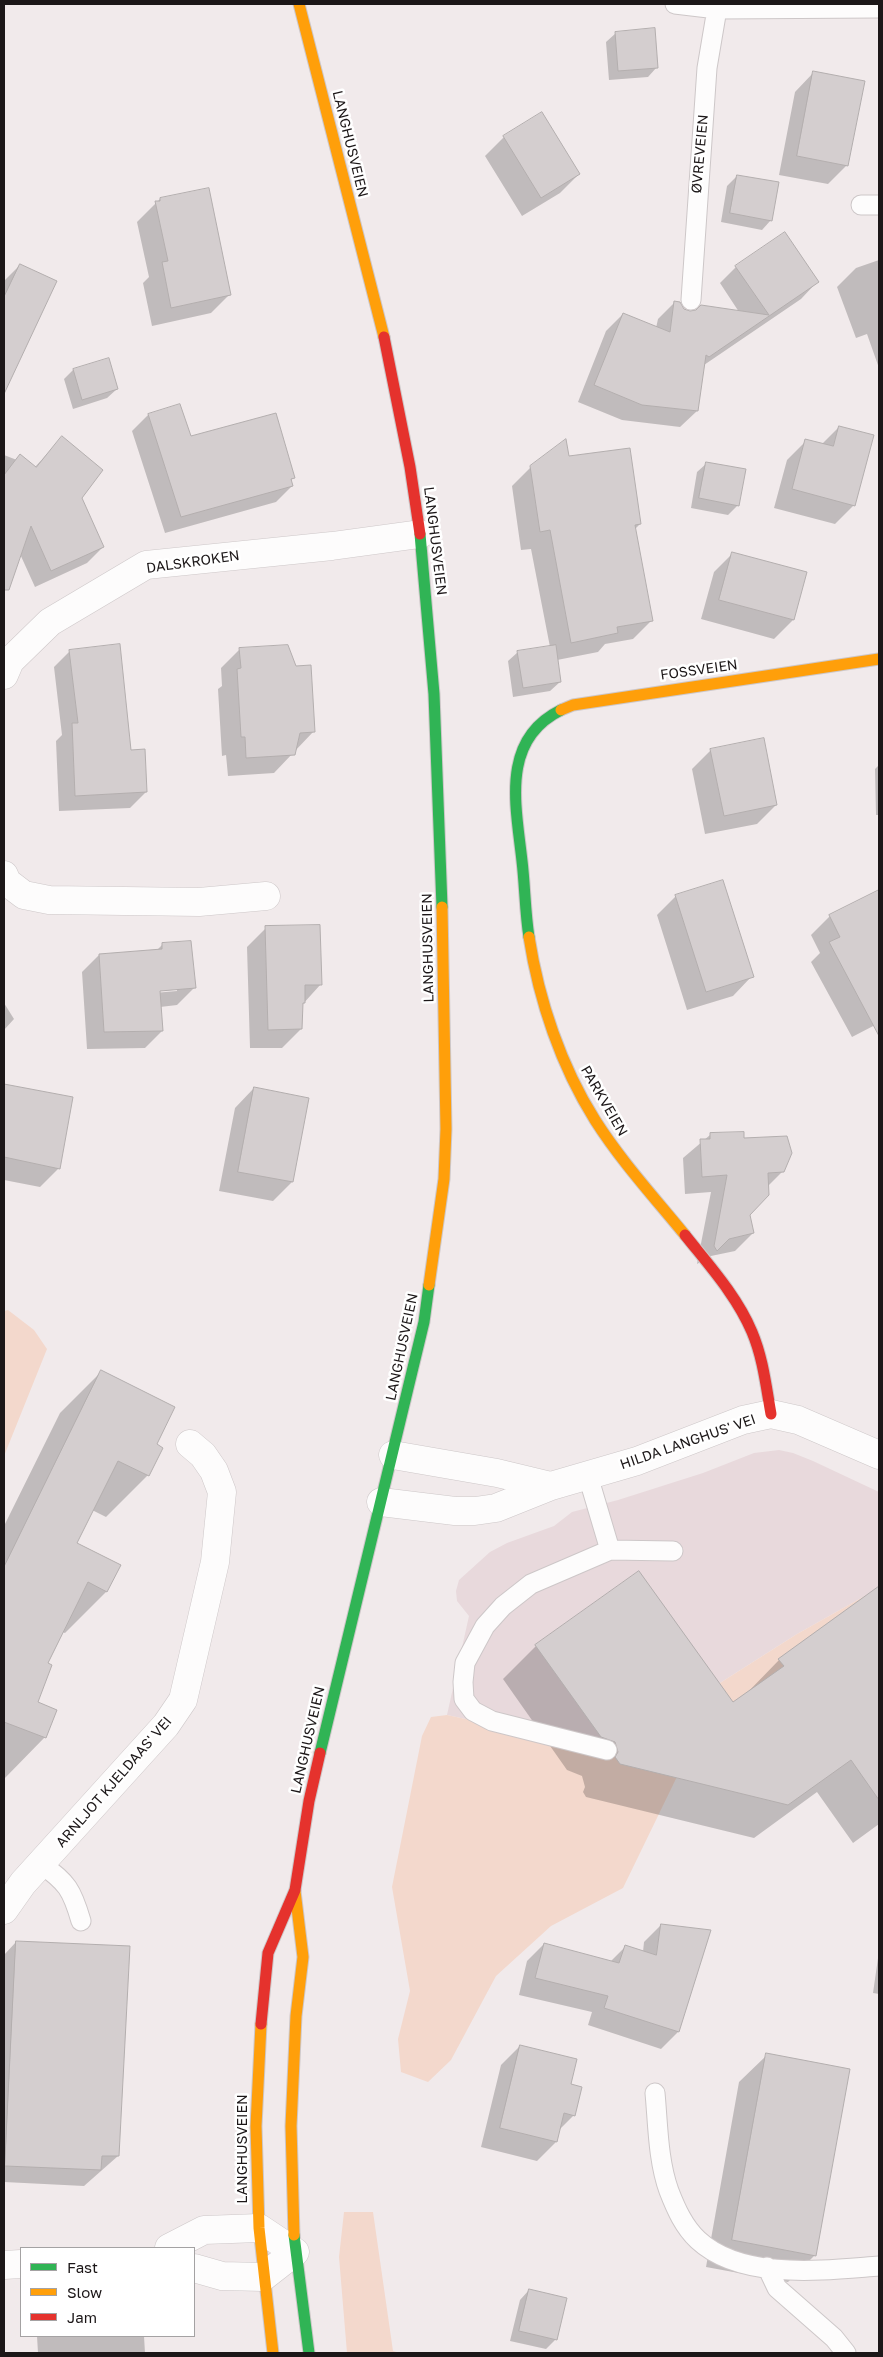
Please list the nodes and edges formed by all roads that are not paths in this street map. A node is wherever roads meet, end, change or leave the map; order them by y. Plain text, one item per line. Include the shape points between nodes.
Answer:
1 (299, 4) edge
2 (676, 4) edge
3 (879, 8) edge
4 (717, 9) junction
5 (691, 300) dead end
6 (420, 534) junction
7 (879, 659) edge
8 (4, 675) edge
9 (532, 733) joint
10 (4, 875) edge
11 (266, 896) dead end
12 (771, 1414) junction
13 (190, 1444) dead end
14 (394, 1455) junction
15 (879, 1455) edge
16 (588, 1476) junction
17 (551, 1486) junction
18 (382, 1502) junction
19 (610, 1550) junction
20 (673, 1551) dead end
21 (607, 1750) dead end
22 (41, 1864) junction
23 (295, 1890) junction
24 (4, 1910) edge
25 (81, 1921) dead end
26 (655, 2093) dead end
27 (259, 2228) junction
28 (171, 2247) edge
29 (295, 2252) junction
30 (20, 2264) edge
31 (4, 2265) edge
32 (879, 2266) edge
33 (195, 2268) edge
34 (767, 2268) junction
35 (263, 2277) junction
36 (273, 2353) edge
37 (308, 2353) edge
38 (846, 2353) edge

1 - 6 main road, LANGHUSVEIEN via 383,337
2 - 4 lane
3 - 4 lane
4 - 5 lane, ØVREVEIEN via 707,68
6 - 8 street, DALSKROKEN via 146,565 50,622 10,661
6 - 14 main road, LANGHUSVEIEN via 432,650 438,760 446,1129 444,1179 433,1271
7 - 9 main road, FOSSVEIEN via 573,705 548,716
9 - 12 main road, PARKVEIEN via 517,765 517,811 532,959 563,1059 581,1097 625,1164 705,1260 739,1308 752,1331
10 - 11 street via 7,882 24,895 49,900 199,902
12 - 15 street, HILDA LANGHUS' VEI via 798,1420
12 - 16 street, HILDA LANGHUS' VEI via 743,1420 637,1461
13 - 22 street, ARNLJOT KJELDAAS' VEI via 203,1455 222,1492 215,1562 183,1700 166,1726
14 - 17 street, HILDA LANGHUS' VEI
14 - 18 main road, LANGHUSVEIEN
16 - 17 street, HILDA LANGHUS' VEI
16 - 19 lane
17 - 18 street, HILDA LANGHUS' VEI via 496,1508 475,1511
18 - 23 main road, LANGHUSVEIEN via 316,1772
19 - 20 lane
19 - 21 lane via 531,1584 503,1606 485,1626 465,1663 463,1682 464,1699 473,1711 492,1721
22 - 24 street, ARNLJOT KJELDAAS' VEI
22 - 25 lane via 62,1879
23 - 27 main road, LANGHUSVEIEN via 268,1953 266,1970 256,2126
23 - 29 main road, LANGHUSVEIEN via 303,1957 296,2016 291,2126
26 - 34 lane via 669,2190 681,2219 698,2241 727,2259
27 - 28 street via 204,2230
27 - 29 street
27 - 35 main road, LANGHUSVEIEN
29 - 35 street
29 - 37 main road, LANGHUSVEIEN
30 - 31 street
32 - 34 lane via 810,2271
33 - 35 street via 222,2276
34 - 38 lane via 777,2288 834,2338
35 - 36 main road, LANGHUSVEIEN

